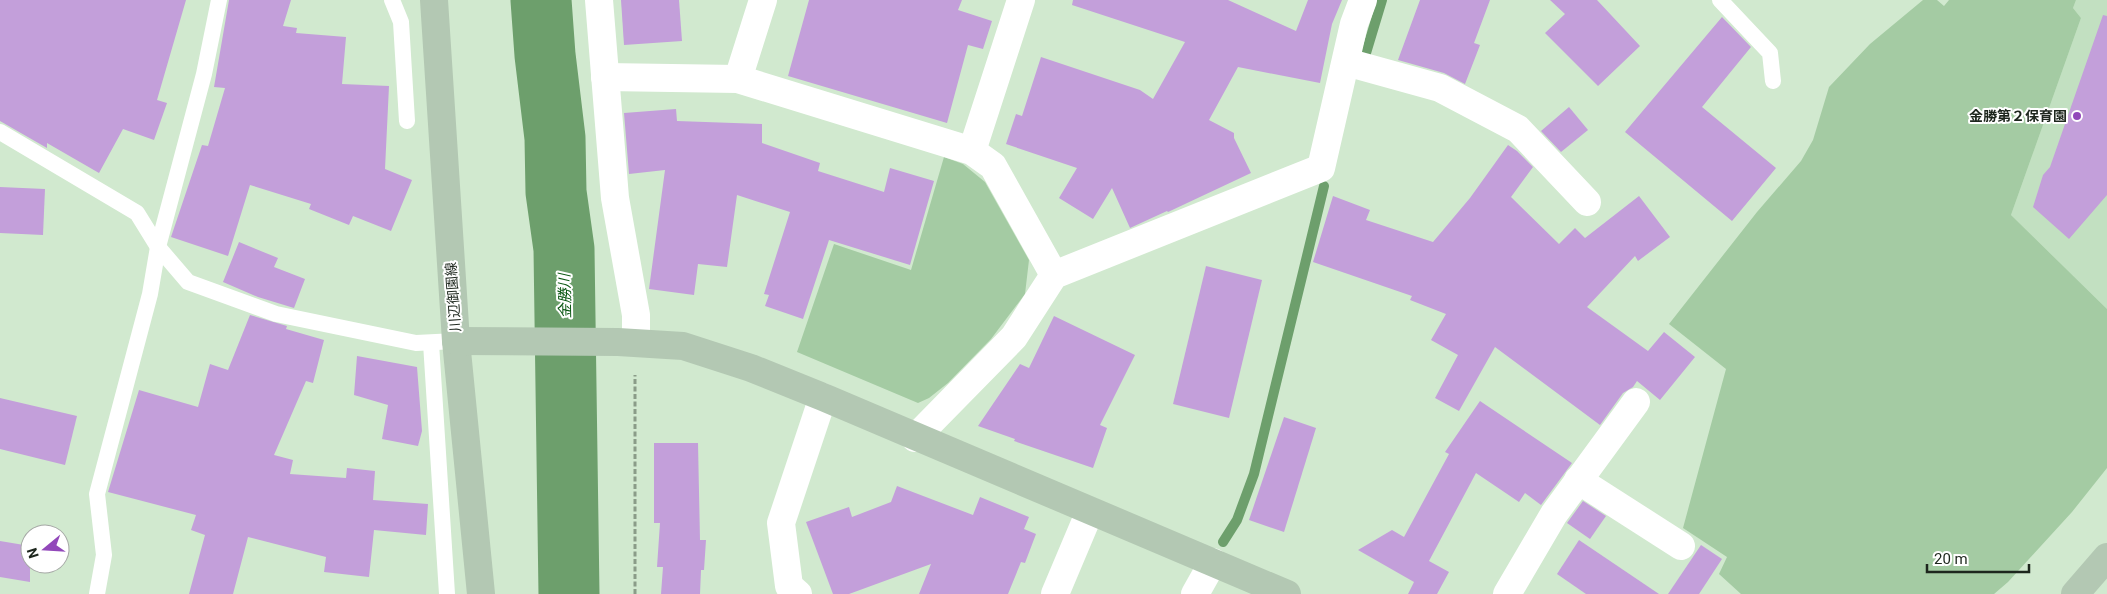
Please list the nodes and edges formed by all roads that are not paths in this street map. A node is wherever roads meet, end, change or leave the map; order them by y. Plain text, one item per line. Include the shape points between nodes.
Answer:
1 (219, 0) edge
2 (392, 0) edge
3 (434, 0) edge
4 (599, 0) edge
5 (763, 0) edge
6 (1021, 0) edge
7 (1363, 0) edge
8 (1720, 0) edge
9 (1346, 62) junction
10 (605, 77) junction
11 (738, 79) junction
12 (1773, 81) dead end
13 (407, 121) dead end
14 (0, 132) edge
15 (972, 151) junction
16 (1587, 202) dead end
17 (158, 247) junction
18 (1054, 275) junction
19 (444, 342) junction
20 (627, 343) junction
21 (823, 397) junction
22 (1636, 402) dead end
23 (916, 438) junction
24 (1578, 480) junction
25 (1090, 510) junction
26 (1681, 546) dead end
27 (2107, 557) edge
28 (1213, 562) junction
29 (97, 594) edge
30 (447, 594) edge
31 (481, 594) edge
32 (798, 594) edge
33 (1055, 594) edge
34 (1195, 594) edge
35 (1287, 594) edge
36 (1507, 594) edge
37 (2075, 594) edge

1 - 17 lane via 204,74
2 - 13 lane via 401,22
3 - 19 street, 川辺御園線
4 - 10 street
5 - 11 street
6 - 15 street
7 - 9 street
8 - 12 lane via 1770,53
9 - 16 street via 1440,88 1518,129
9 - 18 street via 1321,168
10 - 11 street
10 - 20 street via 615,198 636,315
11 - 15 street
14 - 17 lane via 137,213
15 - 18 street via 993,166
17 - 19 lane via 188,282 276,314 416,343
17 - 29 lane via 150,294 97,494 104,556
18 - 23 street via 1014,337
19 - 20 street
19 - 30 lane
19 - 31 street, 川辺御園線
20 - 21 street via 683,346 752,368
21 - 23 street
21 - 32 street via 780,523 790,586
22 - 24 street
23 - 25 street
24 - 26 street
24 - 36 street
25 - 28 street
25 - 33 street
27 - 37 street
28 - 34 street
28 - 35 street

